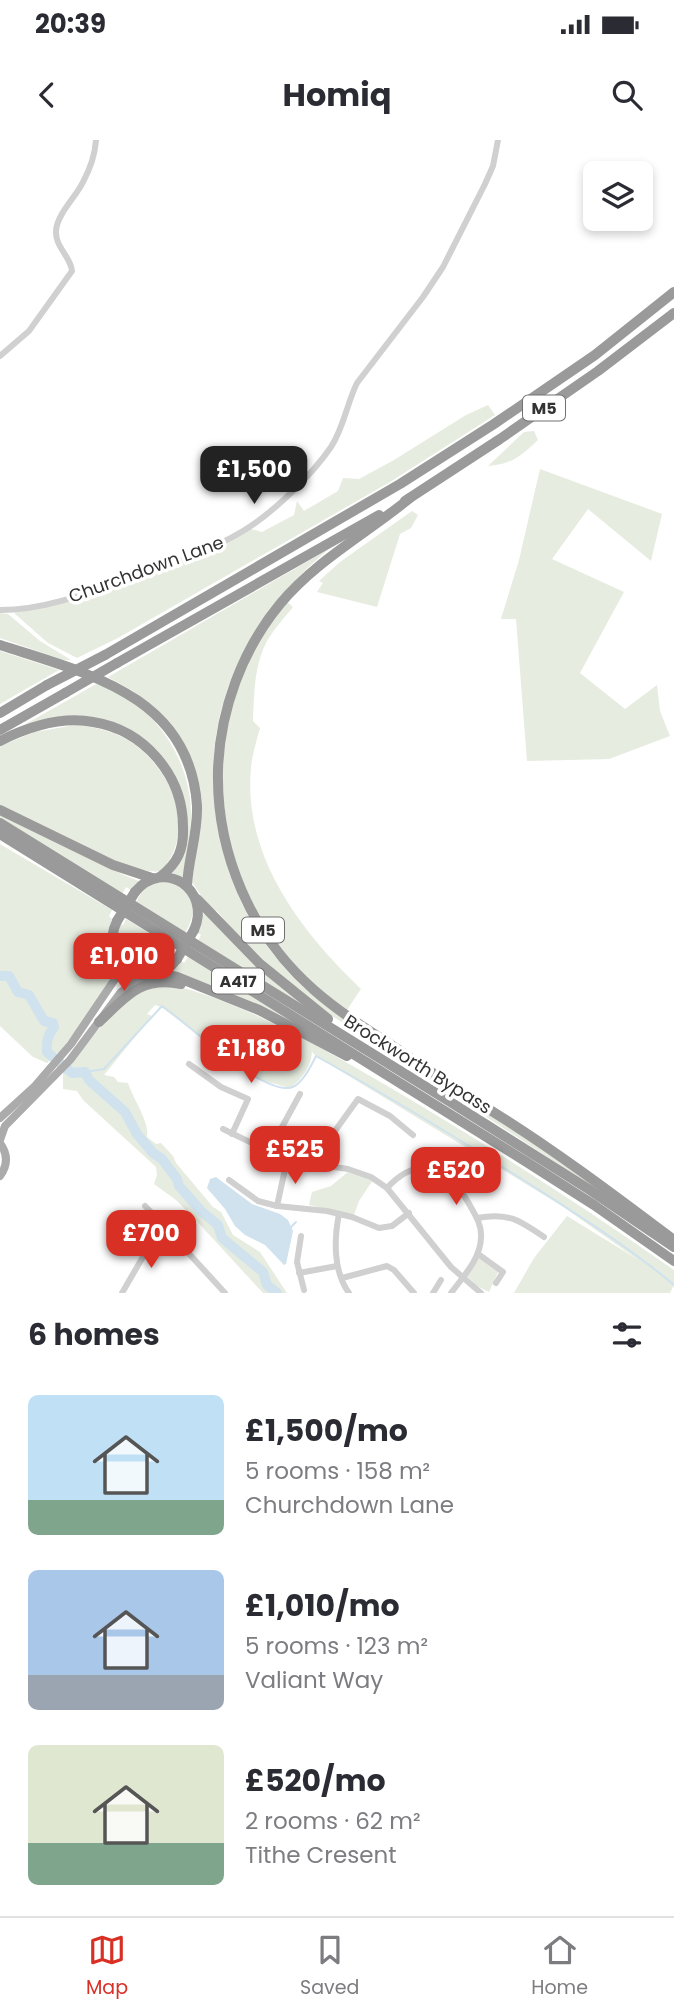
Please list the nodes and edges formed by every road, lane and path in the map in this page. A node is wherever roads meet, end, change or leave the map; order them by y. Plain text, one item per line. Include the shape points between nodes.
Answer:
1 (96, 140) edge
2 (498, 140) edge
3 (674, 292) edge
4 (674, 313) edge
5 (0, 356) edge
6 (410, 498) junction
7 (0, 610) edge
8 (0, 645) edge
9 (0, 713) edge
10 (0, 730) edge
11 (0, 741) edge
12 (0, 810) edge
13 (0, 823) edge
14 (0, 836) edge
15 (156, 877) junction
16 (187, 886) junction
17 (197, 899) junction
18 (118, 958) junction
19 (154, 975) junction
20 (219, 994) junction
21 (99, 1023) junction
22 (189, 1064) dead end
23 (300, 1094) dead end
24 (452, 1103) junction
25 (445, 1112) junction
26 (0, 1118) edge
27 (223, 1129) dead end
28 (232, 1134) junction
29 (412, 1135) dead end
30 (0, 1141) edge
31 (269, 1151) junction
32 (287, 1160) junction
33 (323, 1166) junction
34 (0, 1176) edge
35 (229, 1181) dead end
36 (387, 1188) junction
37 (145, 1206) dead end
38 (277, 1206) junction
39 (339, 1213) junction
40 (409, 1213) junction
41 (477, 1218) junction
42 (165, 1230) junction
43 (301, 1236) dead end
44 (544, 1237) dead end
45 (674, 1240) edge
46 (674, 1247) edge
47 (478, 1254) junction
48 (674, 1261) edge
49 (337, 1266) junction
50 (299, 1273) junction
51 (342, 1278) junction
52 (462, 1278) junction
53 (441, 1280) dead end
54 (496, 1283) dead end
55 (303, 1290) dead end
56 (122, 1293) edge
57 (225, 1293) edge
58 (349, 1293) edge
59 (414, 1293) edge
60 (433, 1293) edge
61 (451, 1293) edge
62 (481, 1293) edge

1 - 5 street via 83,182 56,230 72,271 29,331
2 - 7 street, Churchdown Lane via 493,166 443,267 357,383 331,447 283,499 226,541 158,569 80,595
3 - 9 highway, M5, bridge via 595,355 424,469
4 - 6 highway, M5 via 598,371
6 - 10 highway, M5, bridge
6 - 45 highway, M5 via 307,575 273,613 247,655 228,706 219,759 220,816 233,870 261,928 312,989 542,1144
8 - 16 highway via 105,680 163,723 181,750 195,789 197,823
11 - 15 highway via 41,725 78,720 112,726 142,743 170,776 182,813 182,849 176,862
12 - 15 highway via 113,865
13 - 24 highway, Brockworth Bypass / A417
14 - 25 highway, Brockworth Bypass / A417
15 - 16 highway
15 - 18 highway, bridge via 135,892 117,921 112,939
16 - 17 highway
17 - 19 highway, bridge via 194,930 177,959
17 - 24 highway via 296,996
18 - 19 highway via 129,970
18 - 26 main road via 112,984 64,1052
19 - 20 highway via 177,977
19 - 21 main road via 121,992
20 - 21 highway via 155,982 133,990
20 - 25 highway via 278,1019
21 - 30 main road via 57,1075 5,1126
22 - 28 street via 248,1099
23 - 31 street
24 - 46 highway, Brockworth Bypass / A417
25 - 48 highway, Brockworth Bypass / A417
27 - 28 street
28 - 31 street
29 - 33 street via 390,1116 358,1099 332,1135
30 - 34 main road via 6,1157
31 - 32 street
32 - 33 street
32 - 38 street
33 - 36 street via 369,1176
35 - 38 street via 258,1201
36 - 40 street
36 - 41 street via 408,1171 431,1168 452,1178
37 - 42 street
38 - 39 street
39 - 40 street via 385,1228
39 - 49 street
40 - 52 street
41 - 44 street via 503,1215
41 - 47 street
42 - 56 street via 155,1237
42 - 57 street
43 - 50 street
47 - 52 street
47 - 54 street via 503,1272
49 - 50 street
49 - 51 street
50 - 55 street
51 - 58 street
51 - 59 street via 387,1266
52 - 61 street
52 - 62 street
53 - 60 street

